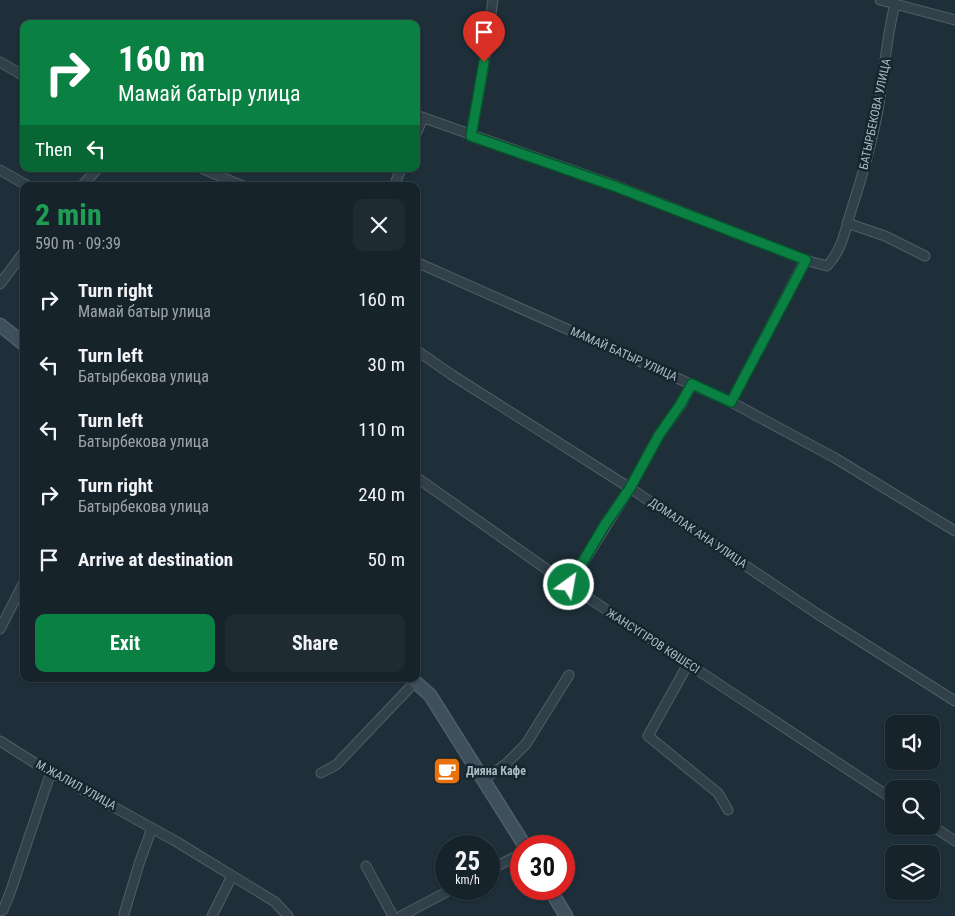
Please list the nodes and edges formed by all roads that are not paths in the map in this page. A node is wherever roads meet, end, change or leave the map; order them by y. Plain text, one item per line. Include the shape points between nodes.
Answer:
1 (494, 0) edge
2 (880, 0) edge
3 (895, 4) junction
4 (955, 20) edge
5 (0, 62) edge
6 (20, 74) edge
7 (420, 117) edge
8 (471, 136) junction
9 (0, 170) edge
10 (94, 172) edge
11 (210, 172) edge
12 (21, 182) edge
13 (86, 182) edge
14 (234, 182) edge
15 (847, 224) junction
16 (925, 256) dead end
17 (20, 257) edge
18 (806, 260) junction
19 (420, 264) edge
20 (0, 284) edge
21 (0, 325) edge
22 (20, 341) edge
23 (420, 353) edge
24 (692, 384) junction
25 (731, 402) junction
26 (420, 479) edge
27 (630, 488) junction
28 (955, 531) edge
29 (569, 585) junction
30 (20, 590) edge
31 (0, 629) edge
32 (688, 664) junction
33 (569, 675) dead end
34 (411, 682) edge
35 (415, 682) edge
36 (955, 701) edge
37 (0, 741) edge
38 (51, 772) junction
39 (322, 773) dead end
40 (484, 778) junction
41 (885, 794) edge
42 (728, 810) dead end
43 (152, 828) junction
44 (940, 831) edge
45 (518, 835) edge
46 (955, 841) edge
47 (366, 866) dead end
48 (232, 876) junction
49 (435, 898) edge
50 (557, 900) edge
51 (0, 911) edge
52 (124, 914) dead end
53 (212, 916) edge
54 (288, 916) edge
55 (393, 916) edge
56 (401, 916) edge
57 (566, 916) edge

1 - 8 street
2 - 3 street
3 - 4 street
3 - 15 street, БАТЫРБЕКОВА УЛИЦА via 868,157
5 - 6 street
7 - 8 street, БАТЫРБЕКОВА УЛИЦА
8 - 18 street, БАТЫРБЕКОВА УЛИЦА via 614,186
9 - 12 street
10 - 13 street
11 - 14 street
15 - 16 street via 885,236
15 - 18 street, БАТЫРБЕКОВА УЛИЦА via 843,243 827,266
17 - 20 street
18 - 25 street
19 - 24 street, МАМАЙ БАТЫР УЛИЦА
21 - 22 main road
23 - 27 street, ДОМАЛАК АНА УЛИЦА
24 - 25 street, МАМАЙ БАТЫР УЛИЦА
24 - 27 street
25 - 28 street, МАМАЙ БАТЫР УЛИЦА via 835,458
26 - 29 street, ЖАНСҮГІРОВ КӨШЕСІ
27 - 29 street
27 - 36 street, ДОМАЛАК АНА УЛИЦА via 816,613
29 - 32 street, ЖАНСҮГІРОВ КӨШЕСІ
30 - 31 street
32 - 41 street, ЖАНСҮГІРОВ КӨШЕСІ
32 - 42 street via 648,736 718,793
33 - 40 street via 526,744 506,764
34 - 39 street via 336,765
35 - 40 main road via 430,695
37 - 38 street, М.ЖАЛИЛ УЛИЦА
38 - 43 street, М.ЖАЛИЛ УЛИЦА
38 - 51 street via 10,892
40 - 45 main road
43 - 48 street, М.ЖАЛИЛ УЛИЦА
43 - 52 street
44 - 46 street
47 - 55 street
48 - 53 street
48 - 54 street, М.ЖАЛИЛ УЛИЦА via 275,902
49 - 56 street
50 - 57 main road

